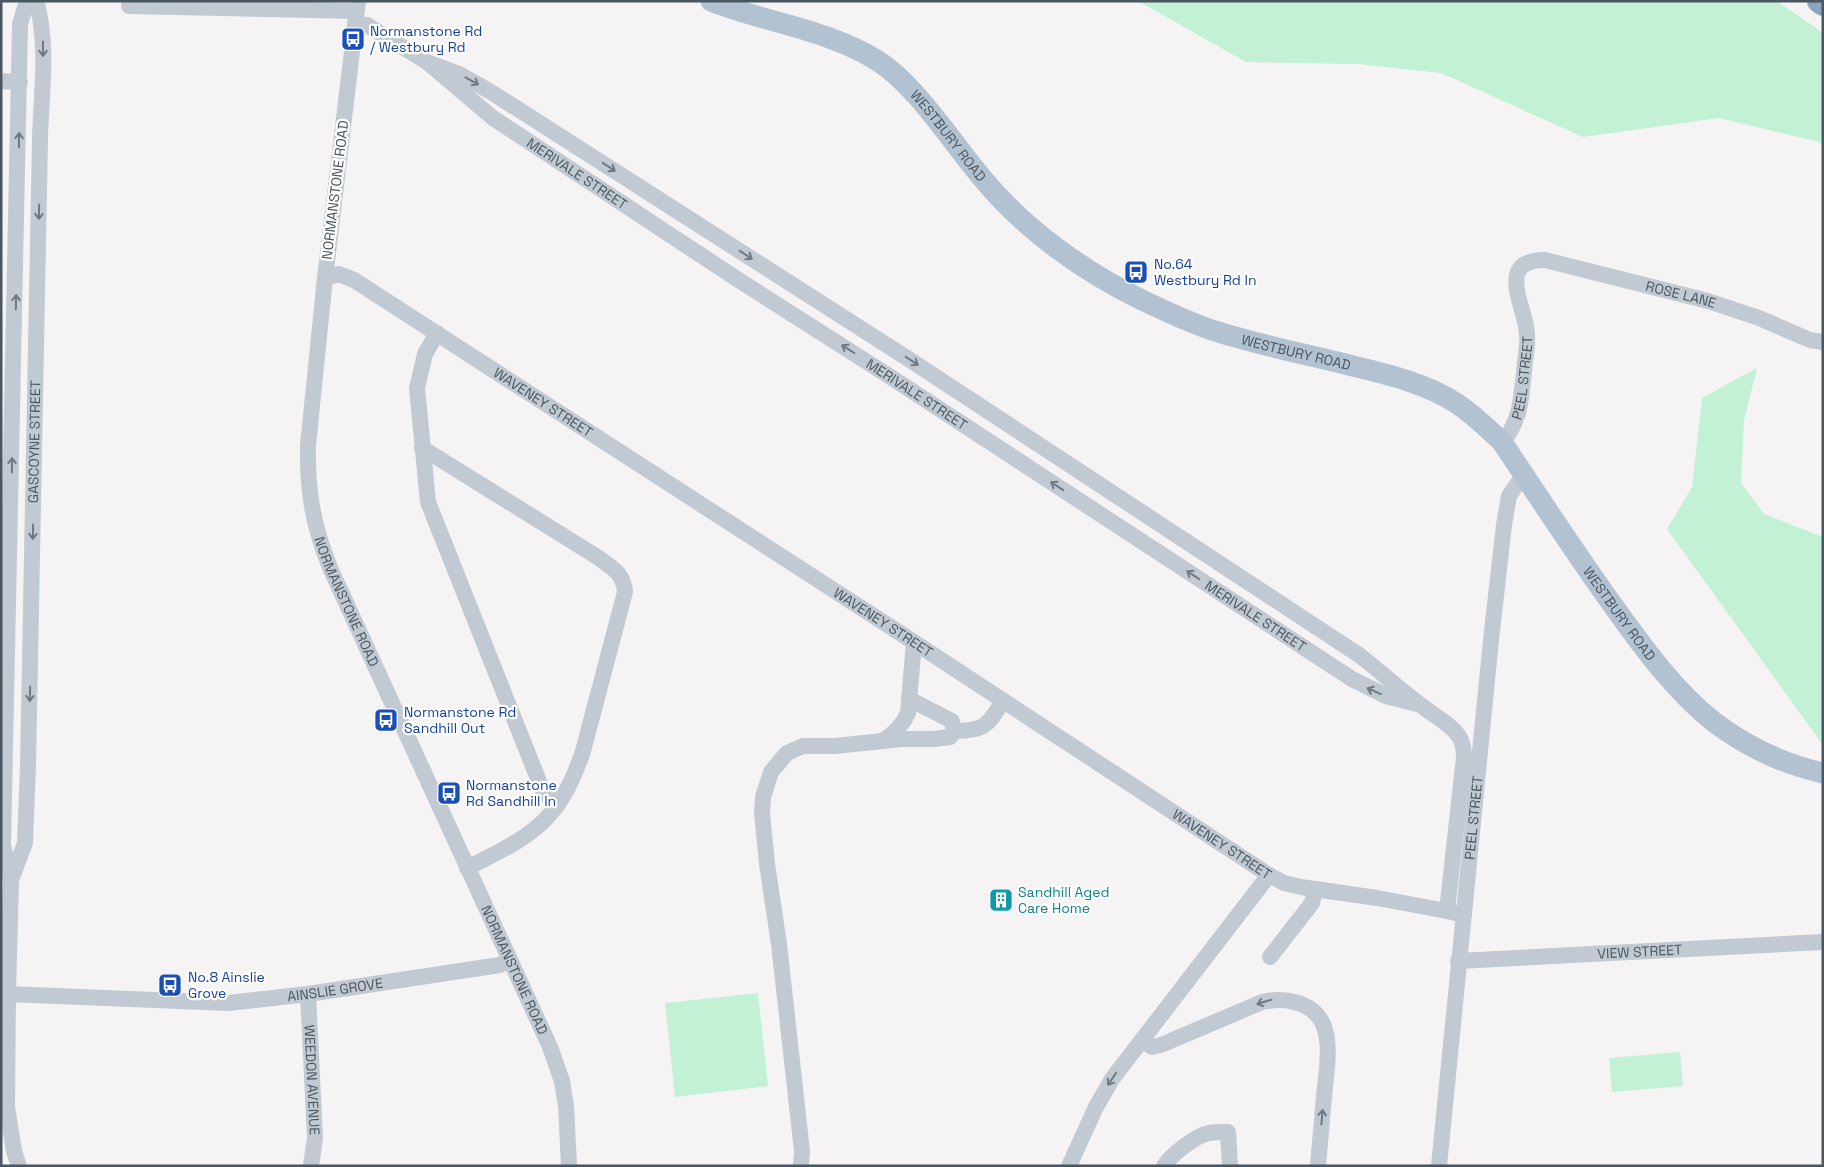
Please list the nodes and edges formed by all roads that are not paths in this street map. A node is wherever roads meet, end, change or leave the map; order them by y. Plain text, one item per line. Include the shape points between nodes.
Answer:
1 (27, 1) edge
2 (36, 1) edge
3 (711, 1) edge
4 (1819, 1) edge
5 (1823, 4) edge
6 (129, 6) dead end
7 (356, 12) edge
8 (427, 62) junction
9 (1, 82) edge
10 (20, 82) junction
11 (1534, 260) joint
12 (325, 278) junction
13 (437, 333) junction
14 (1823, 342) edge
15 (1502, 442) junction
16 (422, 448) junction
17 (1525, 477) junction
18 (6, 568) edge
19 (32, 568) junction
20 (914, 642) junction
21 (910, 699) junction
22 (1003, 700) junction
23 (1421, 705) junction
24 (954, 731) junction
25 (882, 742) junction
26 (1823, 773) edge
27 (557, 806) junction
28 (467, 868) junction
29 (1269, 875) junction
30 (11, 880) junction
31 (1315, 890) junction
32 (1447, 910) junction
33 (1464, 916) junction
34 (1823, 942) edge
35 (1270, 957) dead end
36 (509, 960) junction
37 (1458, 961) junction
38 (8, 994) junction
39 (308, 994) junction
40 (1142, 1040) junction
41 (19, 1166) edge
42 (311, 1166) edge
43 (569, 1166) edge
44 (801, 1166) edge
45 (1069, 1166) edge
46 (1164, 1166) edge
47 (1230, 1166) edge
48 (1318, 1166) edge
49 (1439, 1166) edge

1 - 10 street, GASCOYNE STREET via 20,24
2 -> 19 street, GASCOYNE STREET via 43,46
3 - 15 main road, WESTBURY ROAD via 825,36 878,61 911,91 984,181 1014,211 1098,276 1215,331 1416,385 1455,402
4 - 5 highway
6 - 7 street, MERIVALE STREET
7 - 8 street, MERIVALE STREET via 367,24
7 - 12 street, NORMANSTONE ROAD
8 -> 23 street, MERIVALE STREET via 472,80 907,358 1359,655
23 -> 8 street, MERIVALE STREET via 1386,696 1352,679 493,118
9 - 10 street
18 -> 10 street, GASCOYNE STREET
11 - 14 street, ROSE LANE via 1545,260 1708,301
11 - 15 street, PEEL STREET via 1523,265 1517,274 1527,335 1519,407 1509,435
12 - 13 street, WAVENEY STREET via 339,274 354,280
12 - 28 street, NORMANSTONE ROAD via 308,445 310,495 319,541
13 - 16 street via 425,354 417,388
13 - 20 street, WAVENEY STREET
15 - 17 main road, WESTBURY ROAD
16 - 27 street via 430,509 542,789
16 - 27 street via 621,575 624,592 583,751 574,777
17 - 26 main road, WESTBURY ROAD via 1626,624 1697,706 1733,735 1757,749 1793,765
17 - 33 street, PEEL STREET via 1509,496 1504,524
18 - 19 street
18 - 30 street, GASCOYNE STREET via 4,846
19 -> 30 street, GASCOYNE STREET via 25,843
20 - 21 street
20 - 22 street, WAVENEY STREET
21 - 24 street via 952,721
21 - 25 street via 903,724
22 - 24 street via 991,720 980,729
22 - 29 street, WAVENEY STREET
23 - 32 street, MERIVALE STREET via 1454,731 1464,748
24 - 25 street via 950,737
25 - 44 street via 803,746 787,753 771,772 762,797 767,864 802,1151
27 - 28 street via 539,827 524,838
28 - 36 street, NORMANSTONE ROAD
29 - 31 street, WAVENEY STREET via 1284,883
29 - 40 street
30 - 38 street, GASCOYNE STREET
31 - 32 street, WAVENEY STREET
31 - 35 street via 1312,903
32 - 33 street, WAVENEY STREET
33 - 37 street, PEEL STREET
34 - 37 street, VIEW STREET
36 - 39 street, AINSLIE GROVE via 500,965
36 - 43 street, NORMANSTONE ROAD via 562,1081
37 - 49 street, PEEL STREET
38 - 39 street, AINSLIE GROVE via 228,1003
38 - 41 street, GASCOYNE STREET via 7,1106
39 - 42 street, WEEDON AVENUE via 315,1138
40 -> 45 street via 1112,1079
48 -> 40 street via 1327,1059 1322,1023 1312,1010 1298,1002 1275,999 1161,1045 1152,1047
46 - 47 street via 1175,1153 1203,1135 1228,1132

